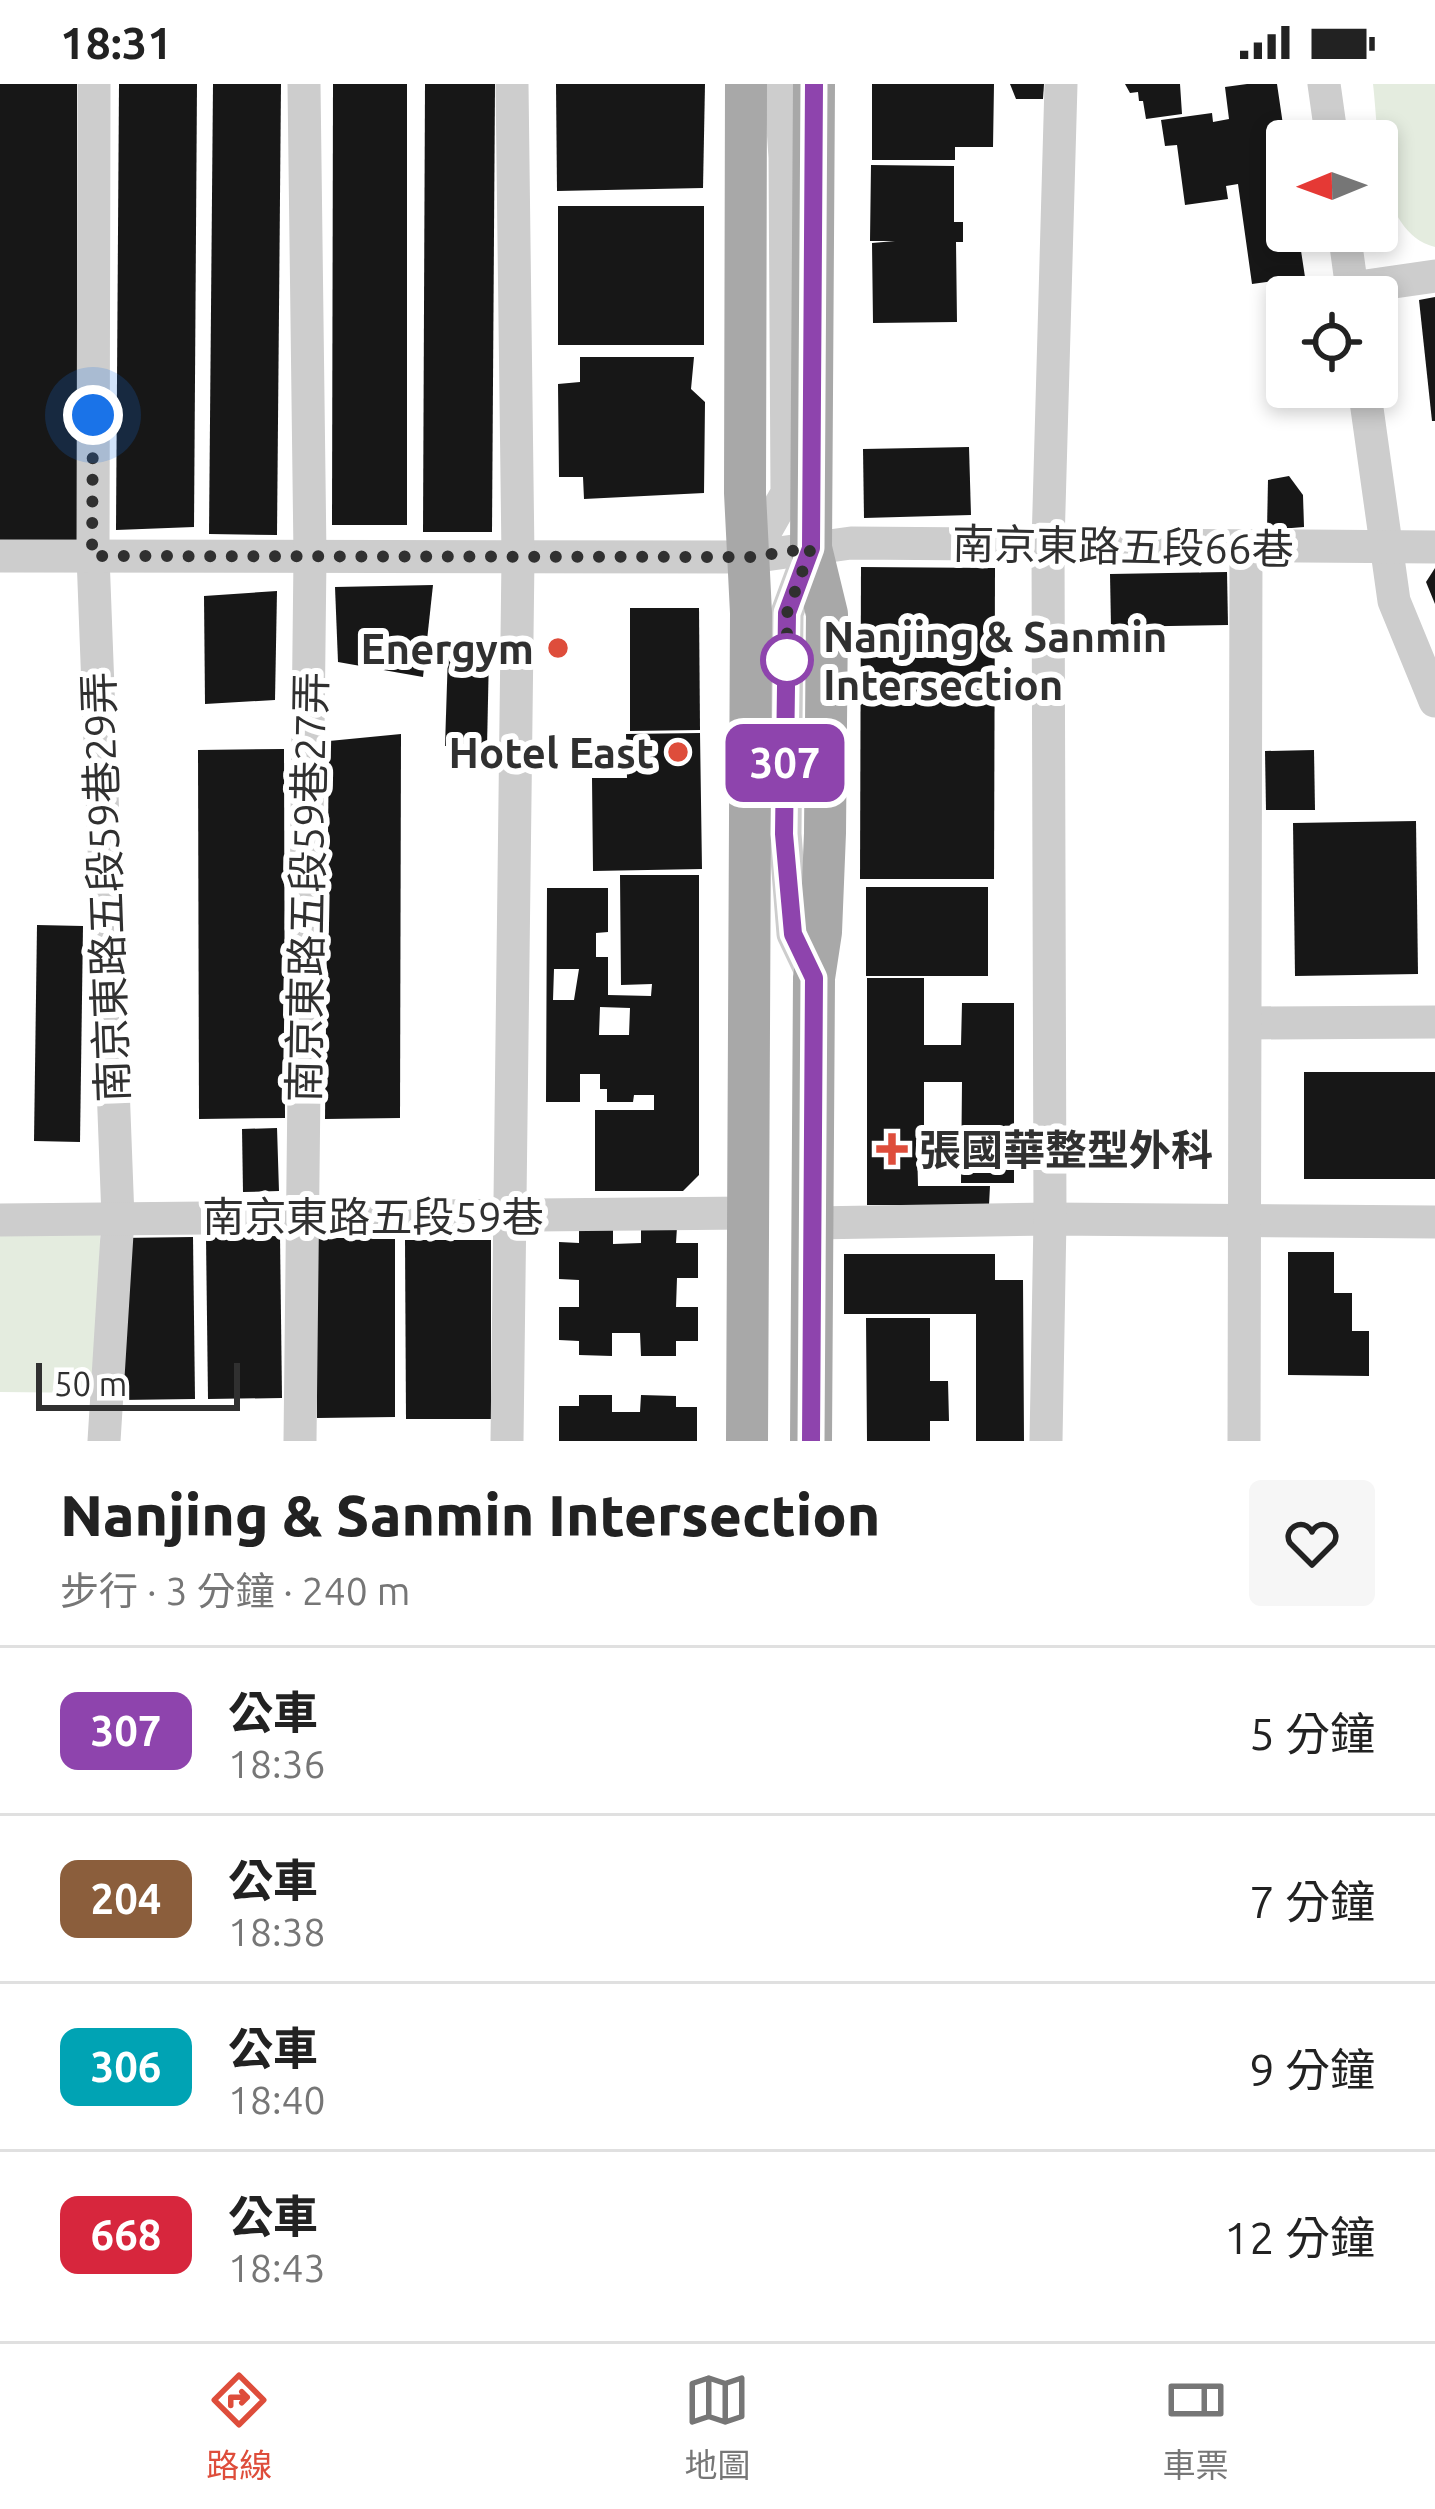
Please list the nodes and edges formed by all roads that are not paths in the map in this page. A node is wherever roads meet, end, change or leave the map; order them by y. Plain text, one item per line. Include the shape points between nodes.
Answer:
1 (94, 84) edge
2 (304, 84) edge
3 (512, 84) edge
4 (746, 84) edge
5 (780, 84) edge
6 (814, 84) edge
7 (1061, 84) edge
8 (1324, 84) edge
9 (1329, 120) edge
10 (1435, 276) edge
11 (1398, 284) edge
12 (1367, 408) edge
13 (1048, 544) junction
14 (1435, 547) edge
15 (811, 548) junction
16 (1246, 548) junction
17 (1384, 548) junction
18 (0, 556) edge
19 (92, 556) junction
20 (310, 556) junction
21 (518, 557) junction
22 (751, 557) junction
23 (1435, 701) edge
24 (1435, 1022) edge
25 (1247, 1023) junction
26 (747, 1213) junction
27 (510, 1215) junction
28 (304, 1217) junction
29 (118, 1218) junction
30 (1050, 1219) junction
31 (0, 1220) edge
32 (1244, 1220) junction
33 (1435, 1222) edge
34 (814, 1223) junction
35 (104, 1441) edge
36 (300, 1441) edge
37 (507, 1441) edge
38 (747, 1441) edge
39 (811, 1441) edge
40 (1046, 1441) edge
41 (1244, 1441) edge

1 - 19 street, 南京東路五段59巷29弄
2 - 20 street, 南京東路五段59巷27弄
3 - 21 street
4 - 22 main road
5 - 22 street via 787,493
6 - 15 main road
7 - 13 street
8 - 9 street
10 - 11 street
12 - 17 street
13 - 15 street, 南京東路五段66巷
13 - 16 street, 南京東路五段66巷
13 - 30 street
14 - 17 street, 南京東路五段66巷
15 - 22 street, 南京東路五段66巷
15 - 34 main road via 827,614
16 - 17 street, 南京東路五段66巷
16 - 25 street
17 - 23 street via 1394,601
18 - 19 street, 南京東路五段66巷
19 - 20 street, 南京東路五段66巷
19 - 29 street, 南京東路五段59巷29弄
20 - 21 street, 南京東路五段66巷
20 - 28 street, 南京東路五段59巷27弄
21 - 22 street, 南京東路五段66巷
21 - 27 street
22 - 26 main road
24 - 25 street
25 - 32 street
26 - 27 street, 南京東路五段59巷
26 - 38 main road
27 - 28 street, 南京東路五段59巷
27 - 37 street
28 - 29 street, 南京東路五段59巷
28 - 36 street, 南京東路五段59巷27弄
29 - 31 street, 南京東路五段59巷
29 - 35 street, 南京東路五段59巷29弄
30 - 32 street
30 - 34 street
30 - 40 street
32 - 33 street
32 - 41 street
34 - 39 main road

